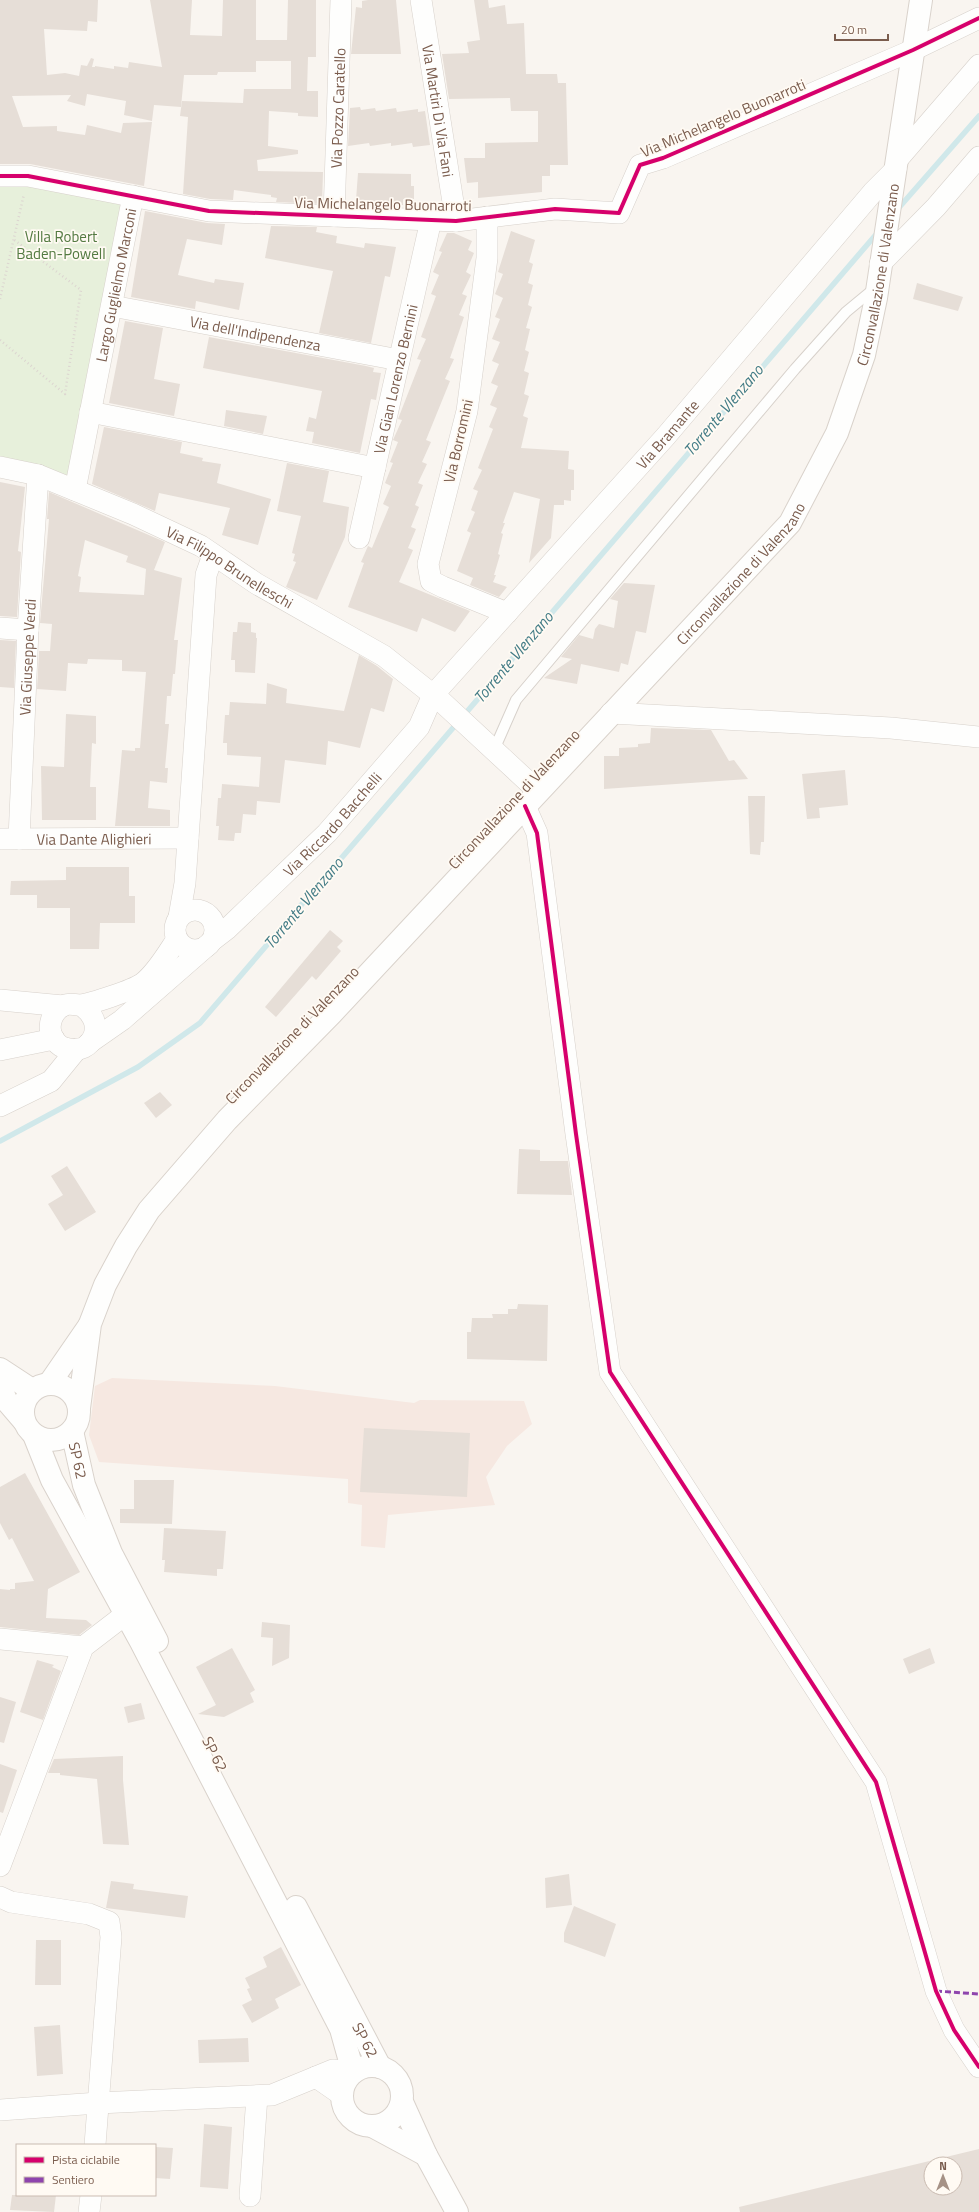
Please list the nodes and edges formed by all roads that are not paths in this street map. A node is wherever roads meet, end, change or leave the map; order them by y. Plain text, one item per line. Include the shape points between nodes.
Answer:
1 (341, 0) edge
2 (421, 0) edge
3 (921, 0) edge
4 (979, 18) edge
5 (914, 50) junction
6 (979, 65) edge
7 (979, 156) edge
8 (896, 169) junction
9 (0, 176) edge
10 (133, 196) junction
11 (334, 216) junction
12 (487, 217) junction
13 (431, 220) junction
14 (456, 221) junction
15 (881, 259) junction
16 (878, 286) junction
17 (112, 306) junction
18 (399, 360) junction
19 (90, 412) junction
20 (0, 467) edge
21 (375, 468) junction
22 (38, 475) junction
23 (75, 490) junction
24 (359, 538) dead end
25 (213, 555) junction
26 (508, 613) junction
27 (0, 628) edge
28 (28, 630) junction
29 (438, 699) junction
30 (611, 713) junction
31 (979, 737) edge
32 (494, 750) junction
33 (531, 798) junction
34 (188, 838) junction
35 (9, 839) edge
36 (179, 917) junction
37 (177, 940) junction
38 (212, 942) junction
39 (0, 1000) edge
40 (72, 1005) junction
41 (54, 1039) junction
42 (83, 1046) junction
43 (0, 1050) edge
44 (0, 1106) edge
45 (90, 1324) junction
46 (0, 1369) edge
47 (0, 1386) edge
48 (41, 1387) junction
49 (79, 1408) junction
50 (29, 1428) junction
51 (72, 1431) junction
52 (126, 1614) junction
53 (0, 1639) edge
54 (83, 1647) junction
55 (0, 1866) edge
56 (0, 1897) edge
57 (380, 2067) junction
58 (979, 2067) edge
59 (353, 2072) junction
60 (316, 2077) junction
61 (342, 2095) junction
62 (256, 2096) junction
63 (402, 2102) junction
64 (98, 2103) junction
65 (0, 2110) edge
66 (374, 2127) junction
67 (95, 2144) edge
68 (426, 2155) junction
69 (91, 2196) edge
70 (250, 2196) dead end
71 (89, 2212) edge
72 (457, 2212) edge

1 - 11 street, Via Pozzo Caratello
2 - 14 street, Via Martiri Di Via Fani
3 - 5 main road, Circonvallazione di Valenzano
4 - 5 street
5 - 8 main road, Circonvallazione di Valenzano
5 - 12 street, Via Michelangelo Buonarroti via 663,158 640,165 619,213 555,209
6 - 8 street, Via Bramante
7 - 15 street via 936,207
8 - 15 main road, Circonvallazione di Valenzano
8 - 26 street, Via Bramante via 873,192 666,436
9 - 10 street, Largo Guglielmo Marconi via 28,176
10 - 11 street, Via Michelangelo Buonarroti via 209,211
10 - 17 street, Largo Guglielmo Marconi
11 - 13 street, Via Michelangelo Buonarroti
12 - 14 street, Via Michelangelo Buonarroti
12 - 26 street, Via Borromini via 487,258 467,411 428,564 431,581
13 - 14 street, Via Michelangelo Buonarroti
13 - 18 street, Via Gian Lorenzo Bernini
15 - 16 main road, Circonvallazione di Valenzano
16 - 30 main road, Circonvallazione di Valenzano via 864,355 837,433 790,523
16 - 32 lane via 846,312 795,369 516,700
17 - 18 street, Via dell'Indipendenza
17 - 19 street, Largo Guglielmo Marconi
18 - 21 street, Via Gian Lorenzo Bernini
19 - 21 street
19 - 23 street, Largo Guglielmo Marconi
20 - 22 street, Via Filippo Brunelleschi
21 - 24 street, Via Gian Lorenzo Bernini
22 - 23 street, Via Filippo Brunelleschi
22 - 28 street, Via Giuseppe Verdi
23 - 25 street, Via Filippo Brunelleschi via 201,546
25 - 29 street, Via Filippo Brunelleschi via 257,584 384,656
25 - 34 street via 206,575
26 - 29 street, Via Bramante
27 - 28 street
28 - 35 street, Via Giuseppe Verdi
29 - 32 street, Via Filippo Brunelleschi
29 - 38 street, Via Riccardo Bacchelli via 418,727 327,833
30 - 31 street via 891,728
30 - 33 main road, Circonvallazione di Valenzano
32 - 33 street, Via Filippo Brunelleschi
33 - 45 main road, Circonvallazione di Valenzano via 332,1013 227,1120 149,1210 126,1246
33 - 58 street via 610,1372 876,1782 936,1991 954,2030
34 - 35 street, Via Dante Alighieri
34 - 36 street via 185,883
36 - 37 street via 175,928
36 - 38 street via 193,910 206,913 214,921
37 - 38 street, Via Riccardo Bacchelli via 194,950
37 - 40 street via 143,983 118,994
38 - 42 street, Via Riccardo Bacchelli via 122,1020
39 - 40 street
40 - 41 street via 54,1013 51,1020 51,1033
40 - 42 street via 88,1009 95,1018 96,1031
41 - 42 street via 65,1048
41 - 43 street
42 - 44 street via 51,1081
45 - 48 main road
45 - 49 main road
46 - 48 main road
47 - 50 main road via 6,1400
48 - 49 main road via 58,1384 66,1388 75,1397
48 - 50 main road via 23,1403
49 - 51 main road via 79,1416
50 - 51 main road via 42,1439 58,1440
50 - 52 main road, SP 62 via 52,1480
51 - 57 main road, SP 62 via 84,1485 112,1553 247,1817
52 - 54 street
52 - 59 main road, SP 62 via 341,2029
53 - 54 street
54 - 55 street
56 - 64 street via 11,1902 89,1914 109,1922 111,1937
57 - 59 main road, SP 62 via 371,2066
57 - 63 main road, SP 62 via 396,2077 403,2093
59 - 60 street via 333,2070
59 - 61 main road, SP 62 via 344,2085
60 - 61 street
60 - 62 street via 272,2095
61 - 66 main road via 347,2114 364,2126
62 - 64 street
62 - 70 street
63 - 66 main road via 399,2112 392,2120
63 - 68 main road, SP 62
64 - 65 street
64 - 67 street
66 - 68 main road
68 - 72 main road, SP 62
69 - 71 street

